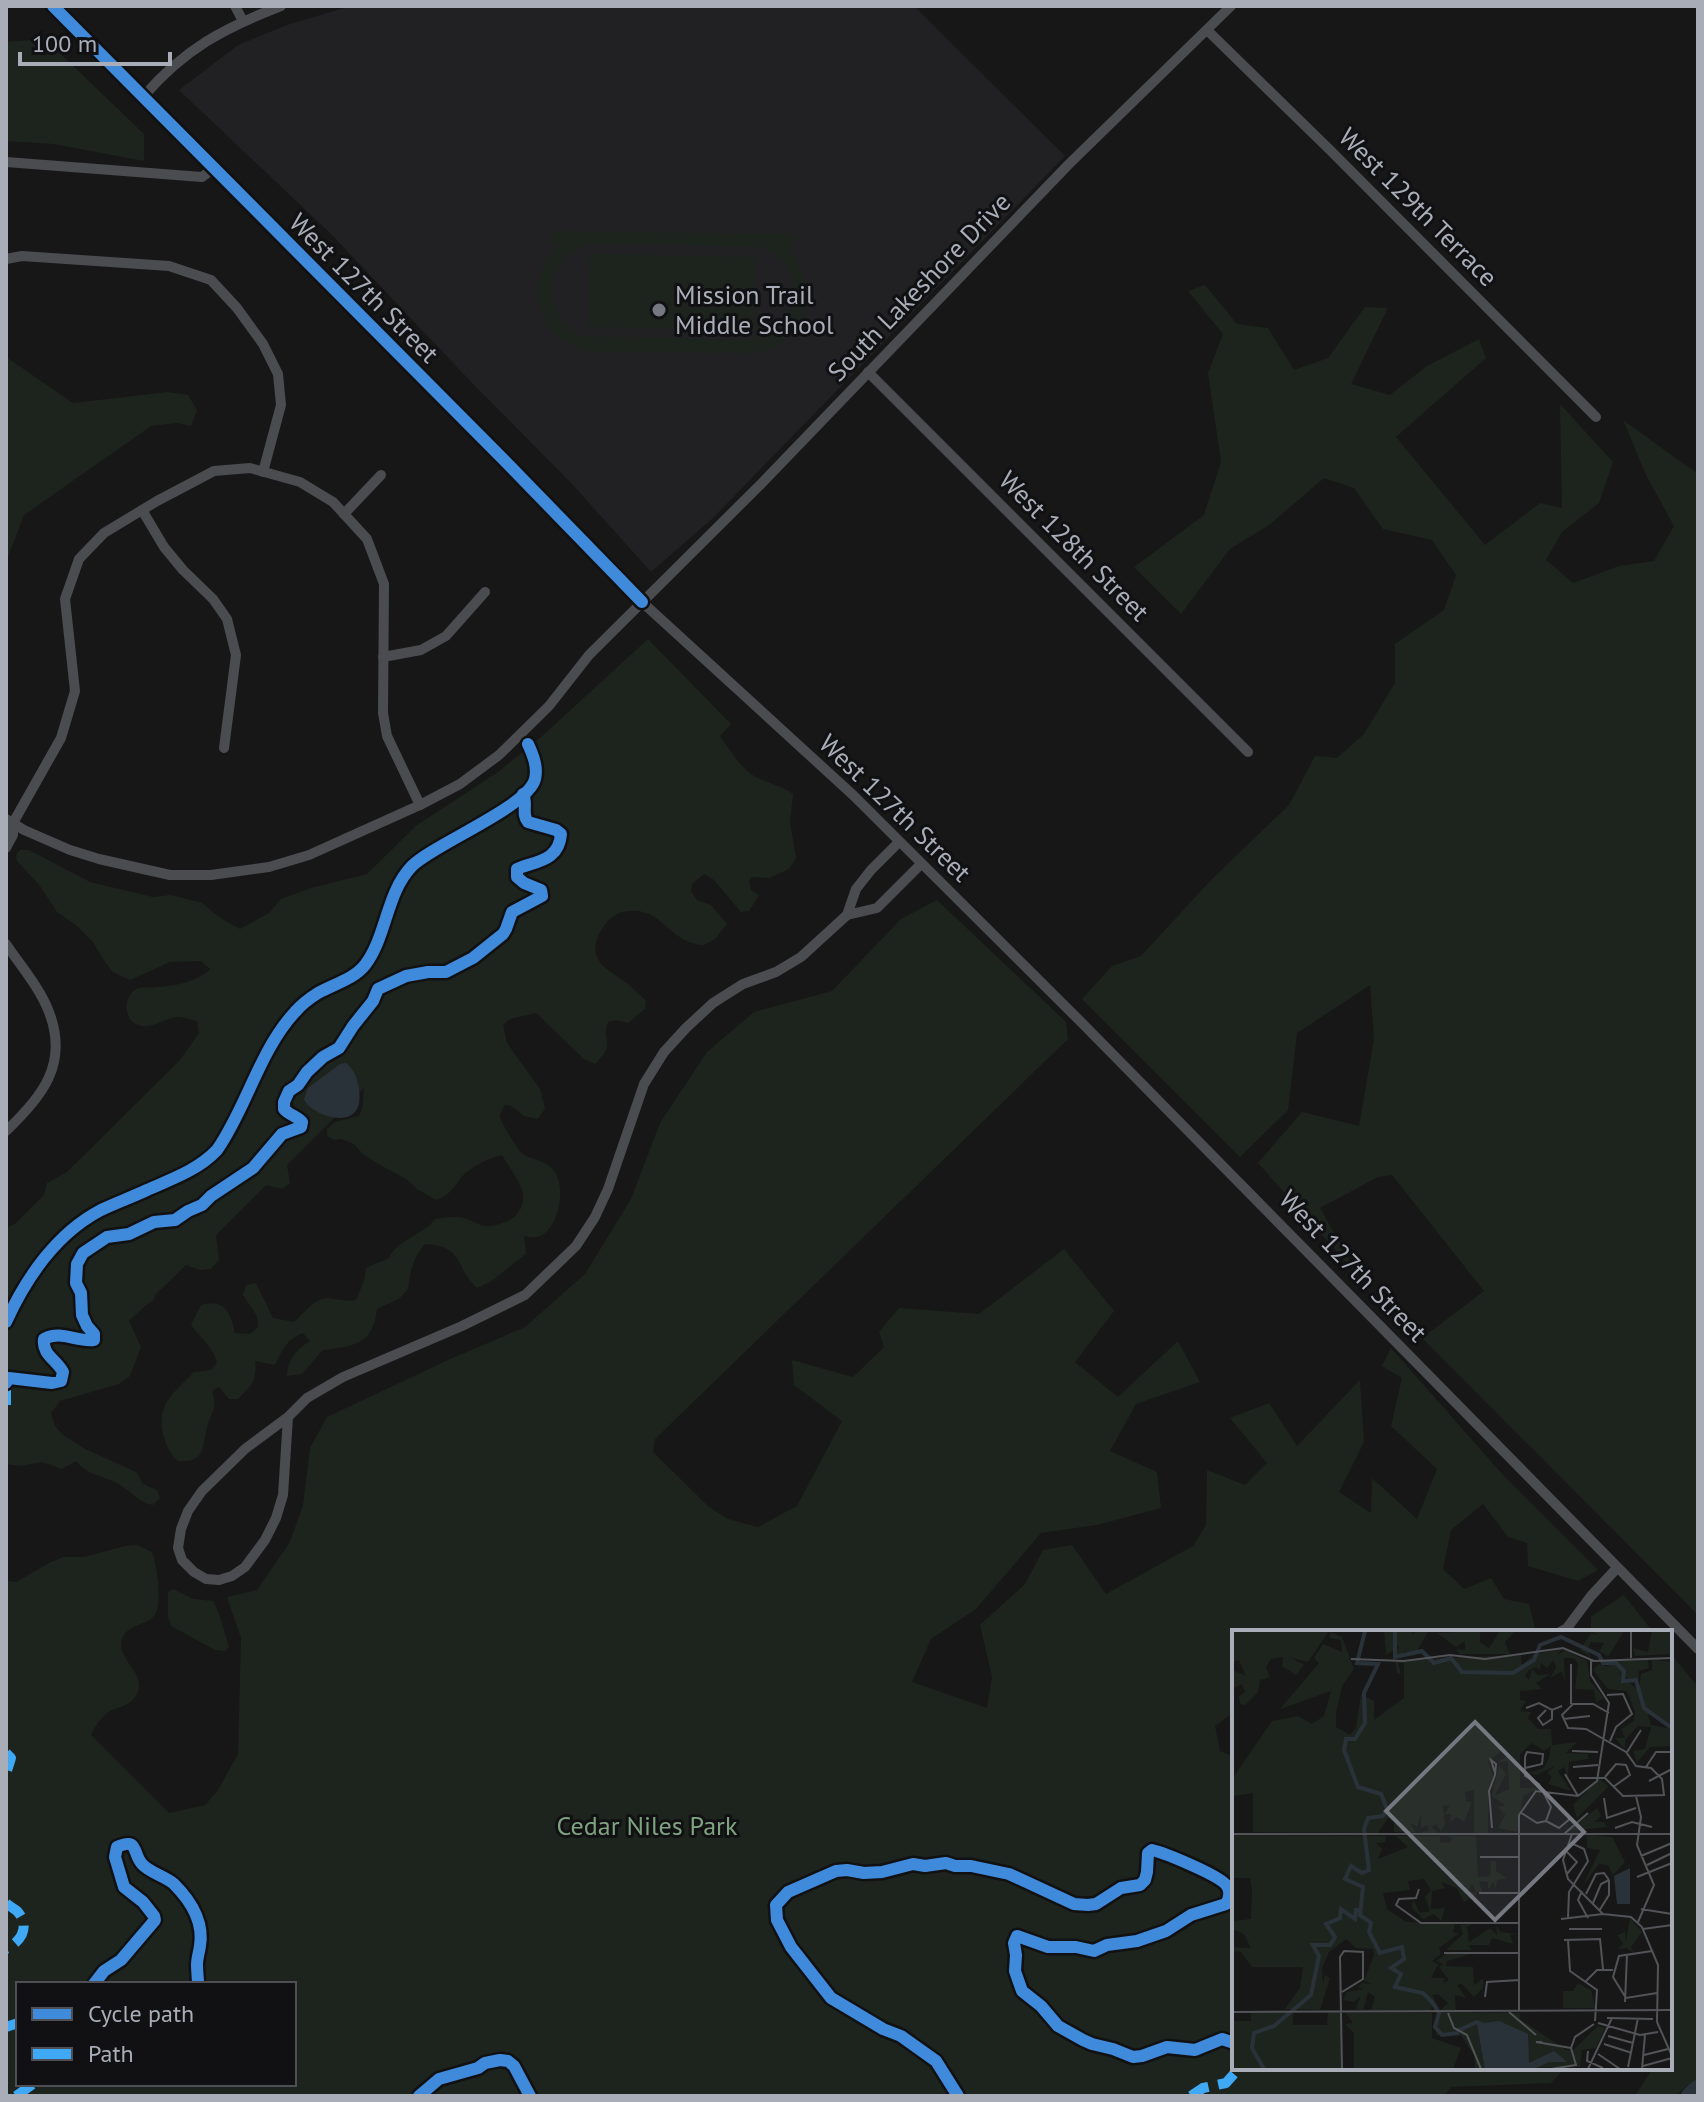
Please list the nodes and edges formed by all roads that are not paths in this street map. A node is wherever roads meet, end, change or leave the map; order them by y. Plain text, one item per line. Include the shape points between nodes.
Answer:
1 (53, 6) edge
2 (235, 6) edge
3 (281, 6) edge
4 (1231, 6) edge
5 (243, 21) junction
6 (1207, 30) junction
7 (143, 97) junction
8 (6, 162) edge
9 (214, 168) junction
10 (6, 259) edge
11 (868, 372) junction
12 (1596, 417) dead end
13 (263, 472) junction
14 (381, 475) dead end
15 (142, 510) junction
16 (344, 514) junction
17 (485, 592) dead end
18 (642, 602) junction
19 (383, 657) junction
20 (224, 748) dead end
21 (1248, 752) dead end
22 (420, 805) junction
23 (8, 823) edge
24 (899, 842) junction
25 (6, 848) edge
26 (921, 864) junction
27 (847, 915) junction
28 (6, 944) edge
29 (6, 1131) edge
30 (288, 1417) junction
31 (1617, 1568) junction
32 (1564, 1630) edge
33 (1698, 1649) edge

1 - 7 street, West 127th Street
2 - 5 street
3 - 5 street
4 - 6 street, South Lakeshore Drive
5 - 7 street via 196,47
6 - 11 street, South Lakeshore Drive
6 - 12 street, West 129th Terrace
7 - 9 street, West 127th Street
8 - 9 street via 202,177
9 - 18 street, West 127th Street
10 - 13 street via 169,266 211,280 263,344 278,374 281,405
11 - 18 street, South Lakeshore Drive
11 - 21 street, West 128th Street
13 - 15 street via 214,471
13 - 16 street via 300,482
14 - 16 street
15 - 20 street via 164,547 227,619 236,655
15 - 23 street via 104,533 79,559 65,599 75,691 61,738
16 - 19 street via 367,539 384,584
17 - 19 street via 446,636 421,650
18 - 22 street, South Lakeshore Drive via 499,755
18 - 24 street, West 127th Street
19 - 22 street via 387,736
22 - 23 street, South Lakeshore Drive via 309,855 211,875 170,875 99,859
23 - 25 street via 13,835
24 - 26 street, West 127th Street
24 - 27 street via 856,889
26 - 27 street via 877,908
26 - 31 street, West 127th Street via 1244,1185
27 - 30 street via 801,957 713,1003 664,1052 644,1084 595,1217 576,1246 533,1288 497,1310 343,1377 307,1398
28 - 29 street via 49,1011 55,1058 35,1103
30 - 30 street via 245,1449 188,1511 178,1548 182,1560 206,1579 219,1580 245,1567 271,1529 283,1495
31 - 32 street
31 - 33 street, West 127th Street

